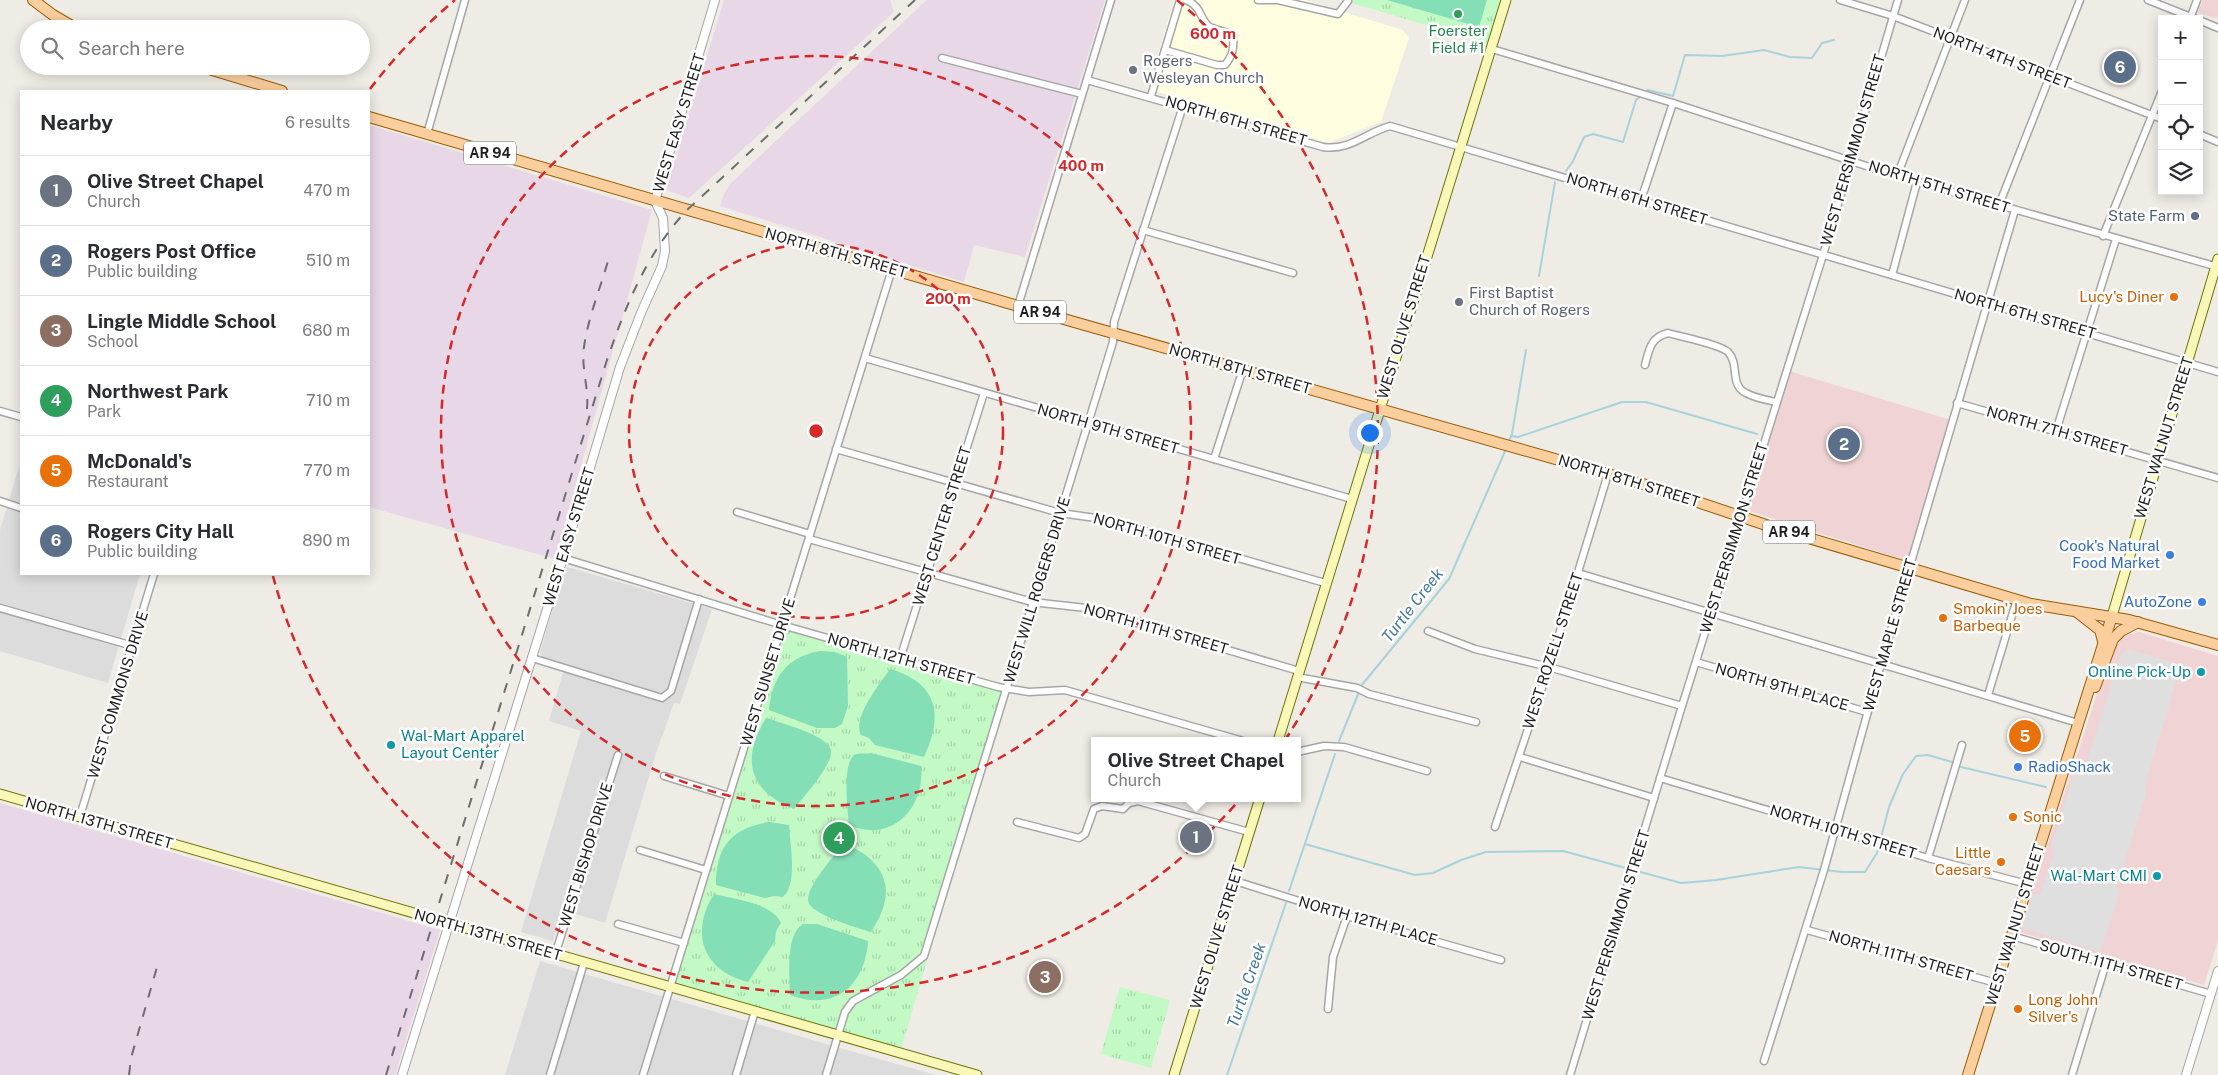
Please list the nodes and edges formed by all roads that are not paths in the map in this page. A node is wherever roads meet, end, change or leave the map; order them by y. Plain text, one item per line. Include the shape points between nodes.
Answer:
1 (33, 0) edge
2 (465, 0) edge
3 (715, 0) edge
4 (1111, 0) edge
5 (1180, 0) edge
6 (1186, 0) edge
7 (1258, 0) edge
8 (1277, 0) edge
9 (1506, 0) edge
10 (1840, 0) edge
11 (1898, 0) edge
12 (1965, 0) edge
13 (2080, 0) edge
14 (2148, 0) edge
15 (2197, 0) edge
16 (1348, 1) dead end
17 (2186, 15) edge
18 (2194, 15) edge
19 (1893, 16) junction
20 (62, 20) edge
21 (2203, 22) edge
22 (2218, 28) edge
23 (1951, 38) junction
24 (1492, 49) junction
25 (1165, 50) junction
26 (942, 58) dead end
27 (230, 75) edge
28 (2050, 77) junction
29 (1087, 80) junction
30 (279, 90) edge
31 (1082, 94) junction
32 (1150, 96) junction
33 (2158, 101) edge
34 (1673, 103) junction
35 (1183, 106) junction
36 (2152, 115) junction
37 (370, 117) edge
38 (2158, 117) edge
39 (427, 134) junction
40 (2203, 136) edge
41 (2218, 142) edge
42 (1460, 147) junction
43 (1850, 160) junction
44 (1897, 176) junction
45 (1917, 182) junction
46 (1641, 200) junction
47 (655, 201) junction
48 (2000, 205) junction
49 (2015, 210) junction
50 (1143, 230) junction
51 (2103, 236) junction
52 (2116, 239) junction
53 (1823, 255) junction
54 (2217, 264) edge
55 (892, 269) junction
56 (1293, 273) dead end
57 (1892, 275) junction
58 (1987, 304) junction
59 (1018, 306) junction
60 (1114, 333) junction
61 (2086, 333) junction
62 (865, 358) junction
63 (2188, 362) junction
64 (1645, 365) dead end
65 (1243, 369) junction
66 (2218, 372) edge
67 (984, 393) junction
68 (1776, 402) junction
69 (1957, 403) junction
70 (1379, 409) junction
71 (0, 411) edge
72 (20, 417) edge
73 (1089, 423) junction
74 (2056, 431) junction
75 (836, 449) junction
76 (1214, 459) junction
77 (2157, 460) junction
78 (1608, 474) junction
79 (2218, 478) edge
80 (955, 483) junction
81 (1352, 499) junction
82 (0, 502) edge
83 (20, 508) edge
84 (737, 512) dead end
85 (1060, 513) junction
86 (1741, 516) junction
87 (810, 537) junction
88 (563, 558) junction
89 (1910, 568) junction
90 (927, 573) junction
91 (1578, 574) junction
92 (154, 575) edge
93 (1325, 583) junction
94 (699, 599) junction
95 (2017, 599) junction
96 (1032, 602) junction
97 (0, 608) edge
98 (2076, 611) junction
99 (1711, 613) junction
100 (2112, 616) junction
101 (2138, 622) junction
102 (782, 625) junction
103 (1428, 631) dead end
104 (2103, 643) junction
105 (2218, 645) edge
106 (133, 646) junction
107 (532, 658) junction
108 (900, 659) junction
109 (1696, 662) junction
110 (1881, 664) junction
111 (1549, 667) junction
112 (1298, 674) junction
113 (1006, 689) junction
114 (1988, 695) junction
115 (2084, 702) junction
116 (1682, 706) junction
117 (1867, 712) junction
118 (1476, 722) dead end
119 (2078, 723) junction
120 (1229, 737) edge
121 (1279, 737) edge
122 (1962, 745) dead end
123 (1301, 751) edge
124 (618, 755) dead end
125 (1520, 757) junction
126 (1426, 771) dead end
127 (664, 776) dead end
128 (1660, 778) junction
129 (0, 794) edge
130 (729, 796) junction
131 (1654, 798) junction
132 (1134, 802) edge
133 (1142, 802) edge
134 (1259, 802) edge
135 (80, 816) junction
136 (1017, 822) dead end
137 (1495, 827) dead end
138 (1834, 830) junction
139 (1250, 832) junction
140 (640, 850) dead end
141 (1928, 858) junction
142 (706, 870) junction
143 (1234, 881) junction
144 (2027, 884) junction
145 (1347, 916) junction
146 (448, 924) junction
147 (618, 924) dead end
148 (1806, 930) junction
149 (2012, 936) junction
150 (684, 943) junction
151 (555, 955) junction
152 (1501, 960) dead end
153 (584, 963) junction
154 (2106, 963) junction
155 (2218, 972) edge
156 (1996, 983) junction
157 (669, 988) junction
158 (2211, 994) junction
159 (1328, 1009) dead end
160 (755, 1011) junction
161 (837, 1036) junction
162 (1764, 1060) dead end
163 (402, 1075) edge
164 (550, 1075) edge
165 (643, 1075) edge
166 (736, 1075) edge
167 (826, 1075) edge
168 (977, 1075) edge
169 (1174, 1075) edge
170 (1570, 1075) edge
171 (1968, 1075) edge
172 (2072, 1075) edge
173 (2186, 1075) edge

1 - 20 main road
2 - 39 street
3 - 47 street, WEST EASY STREET
4 - 29 street
5 - 25 street
6 - 25 street via 1200,10 1210,27 1233,36 1230,58 1225,64 1217,65
7 - 8 street
8 - 16 street via 1338,14
9 - 24 main road, WEST OLIVE STREET
10 - 19 street, NORTH 4TH STREET
11 - 19 street, WEST PERSIMMON STREET
12 - 23 street
13 - 28 street
14 - 17 street
15 - 18 street
19 - 23 street, NORTH 4TH STREET
19 - 43 street, WEST PERSIMMON STREET
21 - 22 street
23 - 28 street, NORTH 4TH STREET
23 - 44 street
24 - 34 street, NORTH 5TH STREET
24 - 42 main road, WEST OLIVE STREET
25 - 32 street
26 - 31 street
27 - 30 main road
28 - 36 street, NORTH 4TH STREET
28 - 48 street
29 - 31 street
29 - 32 street, NORTH 6TH STREET
31 - 59 street
32 - 35 street, NORTH 6TH STREET
33 - 36 street
34 - 43 street, NORTH 5TH STREET
34 - 46 street
35 - 42 street, NORTH 6TH STREET via 1336,149 1390,126
35 - 50 street, WEST WILL ROGERS DRIVE
36 - 38 street, NORTH 4TH STREET
36 - 51 street
37 - 39 main road, NORTH 8TH STREET / AR 94
39 - 47 main road, NORTH 8TH STREET / AR 94
40 - 41 street
42 - 46 street, NORTH 6TH STREET
42 - 70 main road, WEST OLIVE STREET
43 - 44 street, NORTH 5TH STREET
43 - 53 street, WEST PERSIMMON STREET
44 - 45 street, NORTH 5TH STREET
45 - 48 street, NORTH 5TH STREET
45 - 57 street
46 - 53 street, NORTH 6TH STREET
47 - 55 main road, NORTH 8TH STREET / AR 94
47 - 88 street, WEST EASY STREET via 663,218 665,251 662,266 620,367
48 - 49 street, NORTH 5TH STREET
49 - 51 street, NORTH 5TH STREET
49 - 58 street, WEST MAPLE STREET
50 - 56 street
50 - 60 street, WEST WILL ROGERS DRIVE via 1114,322
51 - 52 street, NORTH 5TH STREET
52 - 54 street, NORTH 5TH STREET
52 - 61 street
53 - 57 street, NORTH 6TH STREET
53 - 68 street, WEST PERSIMMON STREET
54 - 63 main road, WEST WALNUT STREET
55 - 59 main road, NORTH 8TH STREET / AR 94
55 - 62 street, WEST SUNSET DRIVE
57 - 58 street, NORTH 6TH STREET
58 - 61 street, NORTH 6TH STREET
58 - 69 street, WEST MAPLE STREET
59 - 60 main road, NORTH 8TH STREET / AR 94
60 - 65 main road, NORTH 8TH STREET / AR 94
60 - 73 street, WEST WILL ROGERS DRIVE
61 - 63 street, NORTH 6TH STREET
61 - 74 street
62 - 67 street, NORTH 9TH STREET
62 - 75 street, WEST SUNSET DRIVE
63 - 66 street, NORTH 6TH STREET
63 - 77 main road, WEST WALNUT STREET
64 - 68 street via 1650,344 1659,335 1668,334 1724,349 1733,358 1739,387 1745,393
65 - 70 main road, NORTH 8TH STREET / AR 94
65 - 76 street
67 - 73 street, NORTH 9TH STREET
67 - 80 street, WEST CENTER STREET
68 - 86 street, WEST PERSIMMON STREET
69 - 74 street, NORTH 7TH STREET
69 - 89 street, WEST MAPLE STREET
70 - 78 main road, NORTH 8TH STREET / AR 94
70 - 81 main road, WEST OLIVE STREET
71 - 72 street
73 - 76 street, NORTH 9TH STREET
73 - 85 street, WEST WILL ROGERS DRIVE
74 - 77 street, NORTH 7TH STREET
75 - 80 street, NORTH 10TH STREET
75 - 87 street, WEST SUNSET DRIVE
76 - 81 street, NORTH 9TH STREET
77 - 79 street, NORTH 7TH STREET
77 - 100 main road, WEST WALNUT STREET
78 - 86 main road, NORTH 8TH STREET / AR 94
78 - 91 street, WEST ROZELL STREET
80 - 85 street, NORTH 10TH STREET
80 - 90 street, WEST CENTER STREET
81 - 93 main road, WEST OLIVE STREET
82 - 83 street
84 - 87 street, NORTH 11TH STREET
85 - 93 street, NORTH 10TH STREET via 1103,518
85 - 96 street, WEST WILL ROGERS DRIVE
86 - 89 main road, NORTH 8TH STREET / AR 94
86 - 99 street, WEST PERSIMMON STREET
87 - 90 street, NORTH 11TH STREET
87 - 102 street, WEST SUNSET DRIVE
88 - 94 street, NORTH 12TH STREET
88 - 107 street, WEST EASY STREET
89 - 95 main road, NORTH 8TH STREET / AR 94
89 - 110 street, WEST MAPLE STREET
90 - 96 street, NORTH 11TH STREET
90 - 108 street, WEST CENTER STREET
91 - 99 street
91 - 111 street, WEST ROZELL STREET
92 - 106 street, WEST COMMONS DRIVE
93 - 112 main road, WEST OLIVE STREET
94 - 102 street, NORTH 12TH STREET
94 - 107 street via 671,691 662,698
95 - 98 main road, NORTH 8TH STREET / AR 94
95 - 114 street
96 - 112 street, NORTH 11TH STREET via 1086,608
96 - 113 street, WEST WILL ROGERS DRIVE
97 - 106 street
98 - 100 main road, NORTH 8TH STREET / AR 94
98 - 104 main road via 2100,630
99 - 109 street, WEST PERSIMMON STREET
99 - 110 street
100 - 101 main road, NORTH 8TH STREET
100 - 104 main road, WEST WALNUT STREET
101 - 105 main road, NORTH 8TH STREET
101 - 115 main road via 2112,639 2097,684
102 - 108 street, NORTH 12TH STREET
102 - 130 street, WEST SUNSET DRIVE
103 - 111 street via 1474,649
104 - 115 main road, WEST WALNUT STREET
106 - 135 street, WEST COMMONS DRIVE
107 - 146 street, WEST EASY STREET
108 - 113 street, NORTH 12TH STREET
109 - 116 street, WEST PERSIMMON STREET
109 - 117 street, NORTH 9TH PLACE
110 - 114 street
110 - 117 street, WEST MAPLE STREET
111 - 116 street
111 - 125 street, WEST ROZELL STREET
112 - 118 street, NORTH 11TH STREET
112 - 121 main road, WEST OLIVE STREET
113 - 120 street, NORTH 12TH STREET via 1029,692 1065,690
113 - 161 street, WEST WILL ROGERS DRIVE via 924,956 901,975 853,1001 845,1012
114 - 119 street
115 - 119 main road, WEST WALNUT STREET
116 - 128 street, WEST PERSIMMON STREET
117 - 138 street, WEST MAPLE STREET
119 - 144 main road, WEST WALNUT STREET
122 - 141 street
123 - 126 street via 1324,746 1344,747
124 - 151 street, WEST BISHOP DRIVE
125 - 131 street
125 - 137 street, WEST ROZELL STREET
127 - 130 street
128 - 131 street, WEST PERSIMMON STREET
128 - 138 street, NORTH 10TH STREET
129 - 135 main road, NORTH 13TH STREET
130 - 142 street, WEST SUNSET DRIVE
131 - 170 street, WEST PERSIMMON STREET
132 - 136 street via 1123,810 1102,806 1094,809 1085,834 1079,838
133 - 139 street
134 - 139 main road, WEST OLIVE STREET
135 - 146 main road, NORTH 13TH STREET
138 - 141 street, NORTH 10TH STREET
138 - 148 street, WEST MAPLE STREET
139 - 143 main road, WEST OLIVE STREET
140 - 142 street
141 - 144 street, NORTH 10TH STREET
142 - 150 street, WEST SUNSET DRIVE
143 - 145 street, NORTH 12TH PLACE
143 - 169 main road, WEST OLIVE STREET
144 - 149 main road, WEST WALNUT STREET
145 - 152 street, NORTH 12TH PLACE
145 - 159 street via 1333,957
146 - 151 main road, NORTH 13TH STREET
146 - 163 street, WEST EASY STREET
147 - 150 street
148 - 156 street, NORTH 11TH STREET
148 - 162 street, WEST MAPLE STREET
149 - 154 street, SOUTH 11TH STREET
149 - 156 main road, WEST WALNUT STREET
150 - 157 street, WEST SUNSET DRIVE
151 - 153 main road, NORTH 13TH STREET
153 - 157 main road, NORTH 13TH STREET
153 - 164 street
154 - 158 street, SOUTH 11TH STREET
154 - 172 street
155 - 158 street
156 - 171 main road, WEST WALNUT STREET
157 - 160 main road, NORTH 13TH STREET
157 - 165 street, WEST SUNSET DRIVE
158 - 173 street
160 - 161 main road, NORTH 13TH STREET
160 - 166 street
161 - 167 street, WEST WILL ROGERS DRIVE
161 - 168 main road, NORTH 13TH STREET

